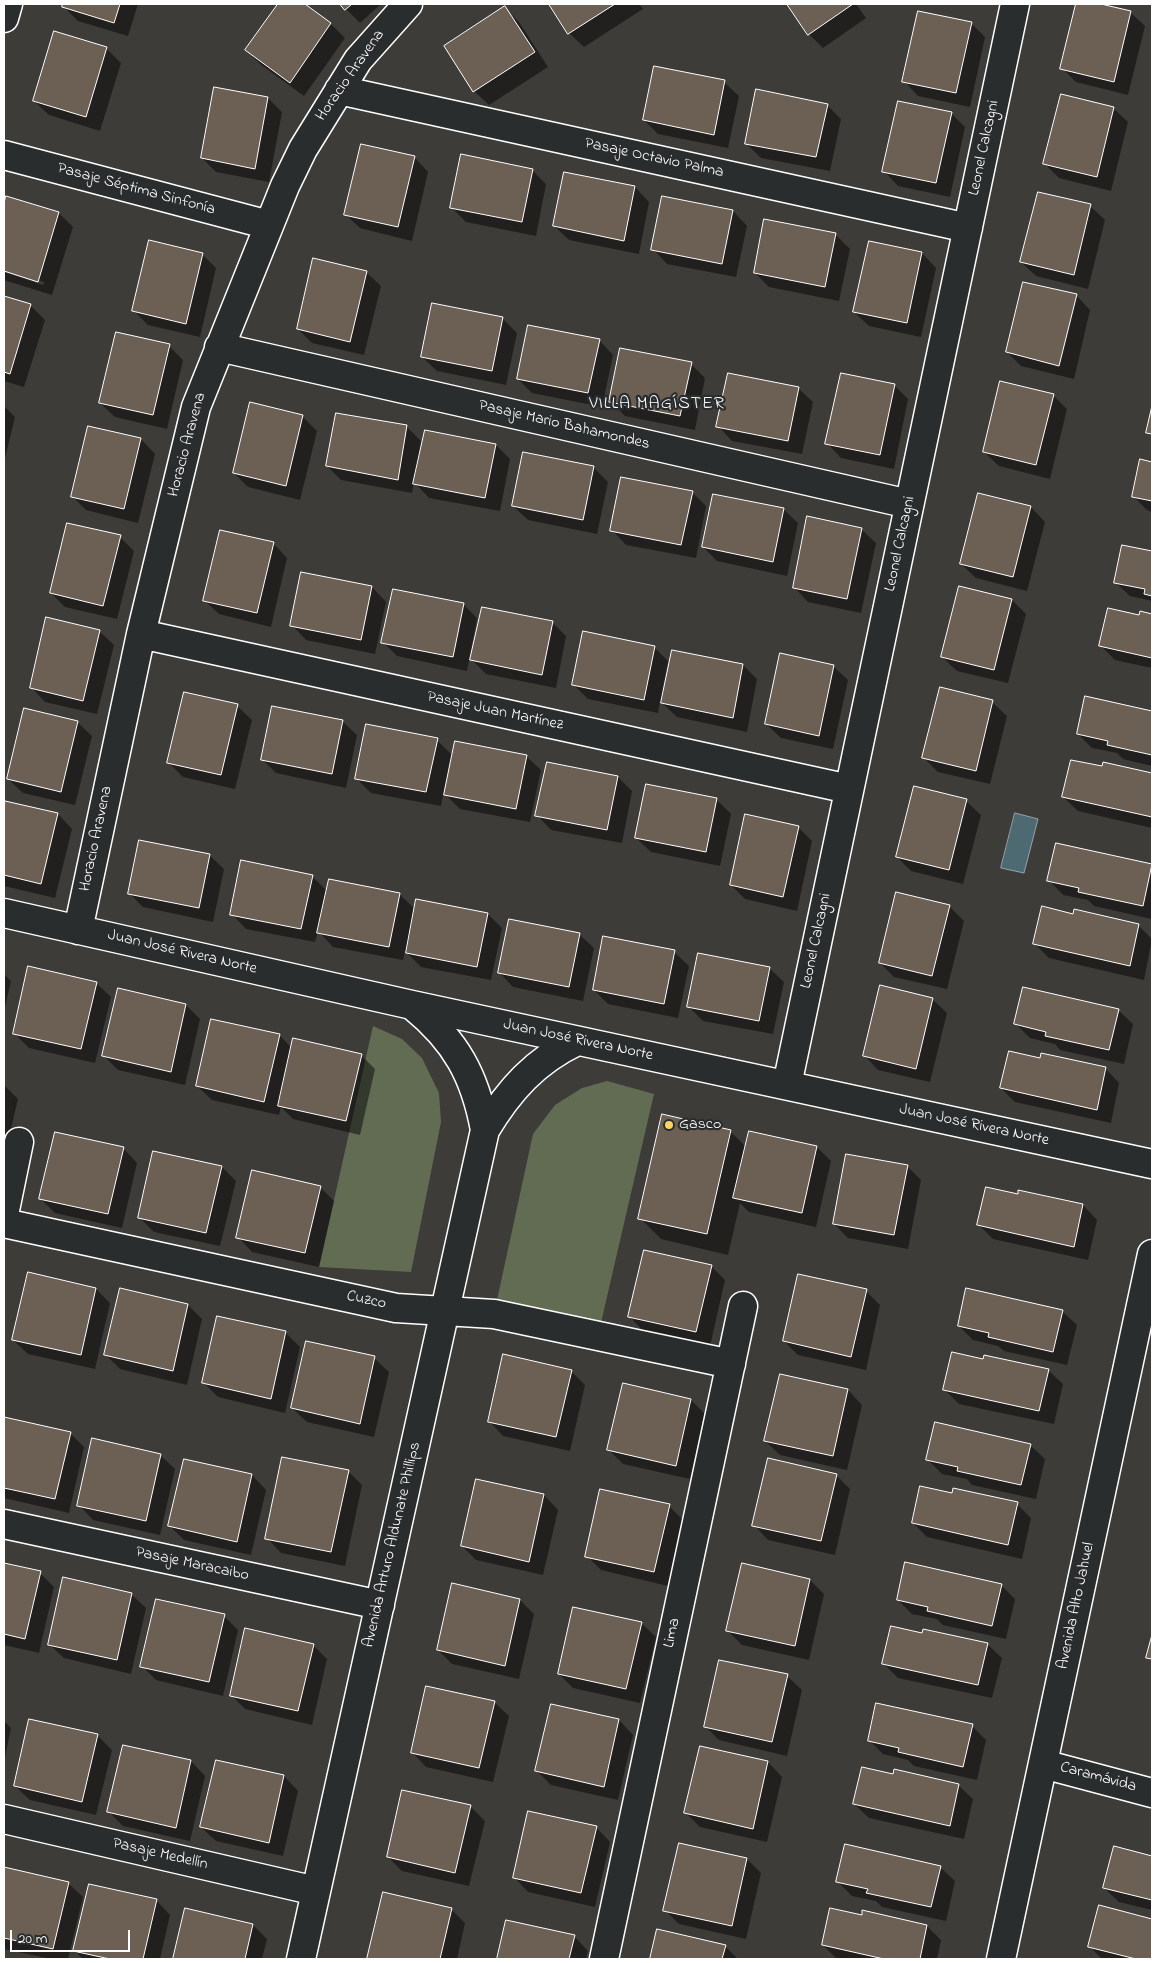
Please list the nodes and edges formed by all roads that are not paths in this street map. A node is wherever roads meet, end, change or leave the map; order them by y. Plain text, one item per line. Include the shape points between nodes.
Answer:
1 (8, 4) edge
2 (408, 4) edge
3 (1015, 4) edge
4 (4, 18) edge
5 (340, 90) junction
6 (4, 155) edge
7 (269, 225) junction
8 (968, 228) junction
9 (219, 347) junction
10 (909, 504) junction
11 (141, 634) junction
12 (849, 790) junction
13 (4, 913) edge
14 (78, 930) junction
15 (412, 1005) junction
16 (577, 1040) junction
17 (787, 1085) junction
18 (485, 1130) junction
19 (19, 1142) dead end
20 (1152, 1164) edge
21 (4, 1215) edge
22 (4, 1223) edge
23 (1152, 1254) edge
24 (743, 1306) dead end
25 (446, 1311) junction
26 (1144, 1335) edge
27 (731, 1364) junction
28 (4, 1524) edge
29 (380, 1605) junction
30 (1043, 1764) junction
31 (1152, 1793) edge
32 (4, 1819) edge
33 (316, 1891) junction
34 (301, 1959) edge
35 (604, 1959) edge
36 (1001, 1959) edge

1 - 4 street
2 - 5 street, Horacio Aravena via 380,33
3 - 8 street, Leonel Calcagni
5 - 7 street, Horacio Aravena via 303,149
5 - 8 street, Pasaje Octavio Palma
6 - 7 street, Pasaje Séptima Sinfonía
7 - 9 street, Horacio Aravena
8 - 10 street, Leonel Calcagni
9 - 10 street, Pasaje Mario Bahamondes
9 - 11 street, Horacio Aravena via 196,407
10 - 12 street, Leonel Calcagni
11 - 12 street, Pasaje Juan Martínez
11 - 14 street, Horacio Aravena
12 - 17 street, Leonel Calcagni
13 - 14 street, Juan José Rivera Norte
14 - 15 street, Juan José Rivera Norte
15 - 16 street, Juan José Rivera Norte
15 - 18 street, Avenida Arturo Aldunate Phillips via 432,1022 464,1062 474,1084
16 - 17 street, Juan José Rivera Norte
16 - 18 street, Avenida Arturo Aldunate Phillips via 557,1050 523,1077
17 - 20 street, Juan José Rivera Norte
18 - 25 street, Avenida Arturo Aldunate Phillips
19 - 21 street
22 - 25 street, Cuzco via 396,1308
23 - 26 street, Avenida Alto Jahuel
24 - 27 street, Lima
25 - 27 street, Cuzco via 494,1314
25 - 29 street, Avenida Arturo Aldunate Phillips
26 - 30 street, Avenida Alto Jahuel
27 - 35 street, Lima
28 - 29 street, Pasaje Maracaibo
29 - 33 street, Avenida Arturo Aldunate Phillips
30 - 31 street, Caramávida
30 - 36 street, Avenida Alto Jahuel
32 - 33 street, Pasaje Medellín
33 - 34 street, Avenida Arturo Aldunate Phillips

